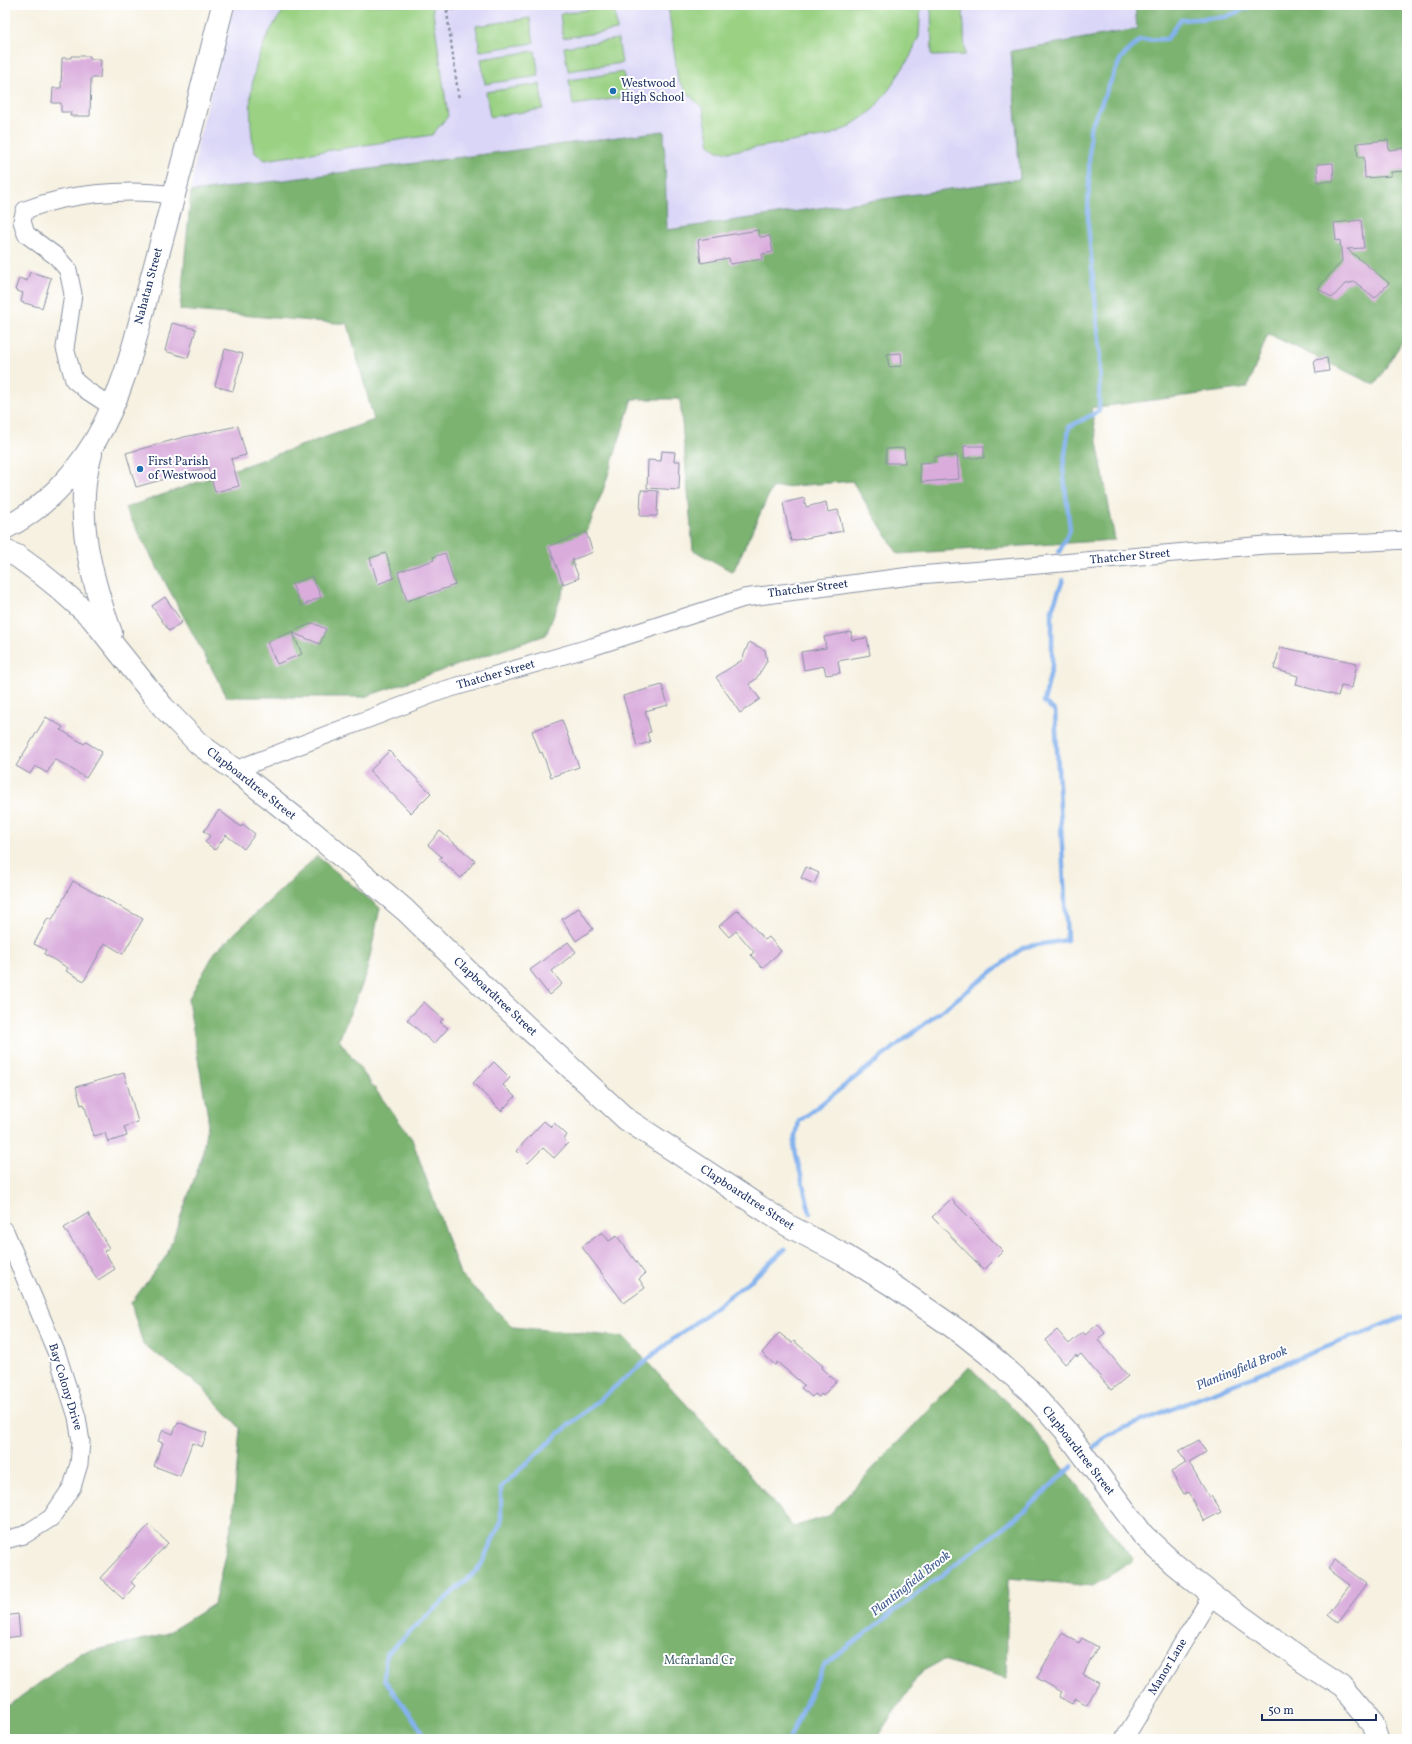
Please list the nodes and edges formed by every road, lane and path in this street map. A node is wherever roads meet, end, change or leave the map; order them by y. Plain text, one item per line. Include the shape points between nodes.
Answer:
1 (223, 5) edge
2 (446, 5) edge
3 (482, 5) edge
4 (446, 11) junction
5 (459, 100) dead end
6 (173, 196) junction
7 (112, 407) junction
8 (95, 441) junction
9 (5, 528) edge
10 (1407, 540) edge
11 (5, 551) edge
12 (116, 647) junction
13 (235, 770) junction
14 (5, 1231) edge
15 (5, 1540) edge
16 (1212, 1594) junction
17 (1124, 1739) edge
18 (1378, 1739) edge

1 - 6 main road, Nahatan Street
2 - 4 path
3 - 4 path
4 - 5 path
6 - 7 main road, Nahatan Street via 130,357
6 - 7 street via 136,192 85,196 46,202 25,210 22,221 26,234 57,257 68,270 72,294 65,348 74,380
7 - 8 main road, Nahatan Street
8 - 9 main road, Nahatan Street via 66,479 37,507
8 - 12 main road, Clapboardtree Street via 83,491 88,560 100,604
10 - 13 street, Thatcher Street via 1265,545 918,575 744,598 592,647 441,691
11 - 12 main road, Clapboardtree Street via 17,556 60,589 91,618
12 - 13 main road, Clapboardtree Street via 163,707 199,744
13 - 16 main road, Clapboardtree Street via 405,910 626,1119 789,1226 844,1255 892,1285 997,1361 1028,1389 1065,1430 1143,1535
14 - 15 street, Bay Colony Drive via 57,1354 77,1417 81,1442 79,1464 72,1487 51,1518 24,1535
16 - 17 street, Manor Lane
16 - 18 main road, Clapboardtree Street via 1342,1687 1373,1724

